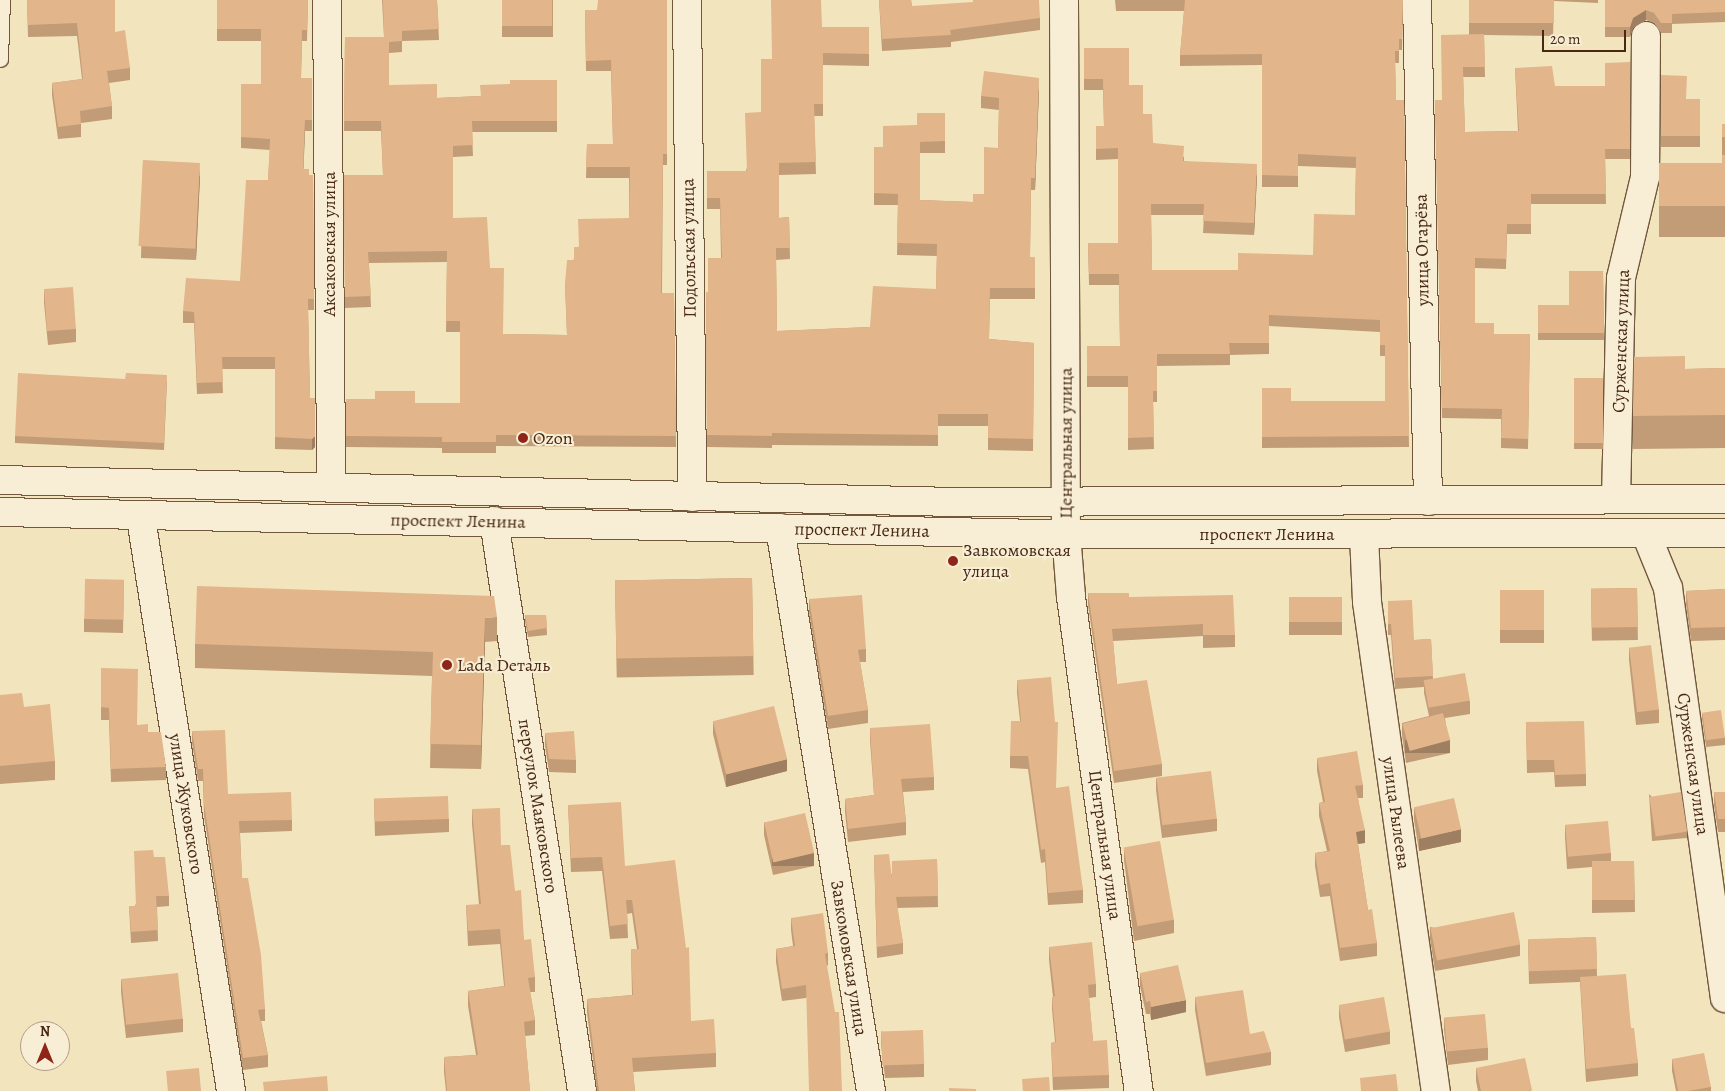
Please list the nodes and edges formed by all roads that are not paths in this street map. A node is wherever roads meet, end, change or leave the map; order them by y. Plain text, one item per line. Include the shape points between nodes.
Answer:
1 (2, 0) edge
2 (327, 0) edge
3 (687, 0) edge
4 (1064, 0) edge
5 (1417, 0) edge
6 (1646, 36) dead end
7 (0, 59) edge
8 (0, 480) edge
9 (331, 488) junction
10 (692, 497) junction
11 (1616, 499) junction
12 (1725, 499) edge
13 (1066, 500) junction
14 (1428, 501) junction
15 (0, 512) edge
16 (141, 518) junction
17 (494, 521) junction
18 (780, 528) junction
19 (1066, 533) junction
20 (1725, 533) edge
21 (1646, 534) junction
22 (1364, 535) junction
23 (1725, 998) edge
24 (231, 1091) edge
25 (582, 1091) edge
26 (871, 1091) edge
27 (1139, 1091) edge
28 (1436, 1091) edge

1 - 7 lane
2 - 9 street, Аксаковская улица
3 - 10 street, Подольская улица
4 - 13 street, Центральная улица
5 - 14 street, улица Огарёва
6 - 11 street, Сурженская улица via 1654,177 1620,278
8 - 9 street, проспект Ленина
9 - 10 street, проспект Ленина
10 - 13 street, проспект Ленина
11 - 12 street, проспект Ленина
11 - 14 street, проспект Ленина
13 - 14 street, проспект Ленина
13 - 19 street, Центральная улица
15 - 16 street, проспект Ленина
16 - 17 street, проспект Ленина
16 - 24 street, улица Жуковского
17 - 18 street, проспект Ленина
17 - 25 street, переулок Маяковского
18 - 19 street, проспект Ленина
18 - 26 street, Завкомовская улица
19 - 22 street, проспект Ленина
19 - 27 street, Центральная улица via 1071,597
20 - 21 street, проспект Ленина
21 - 22 street, проспект Ленина
21 - 23 street, Сурженская улица via 1668,588
22 - 28 street, улица Рылеева via 1369,612

